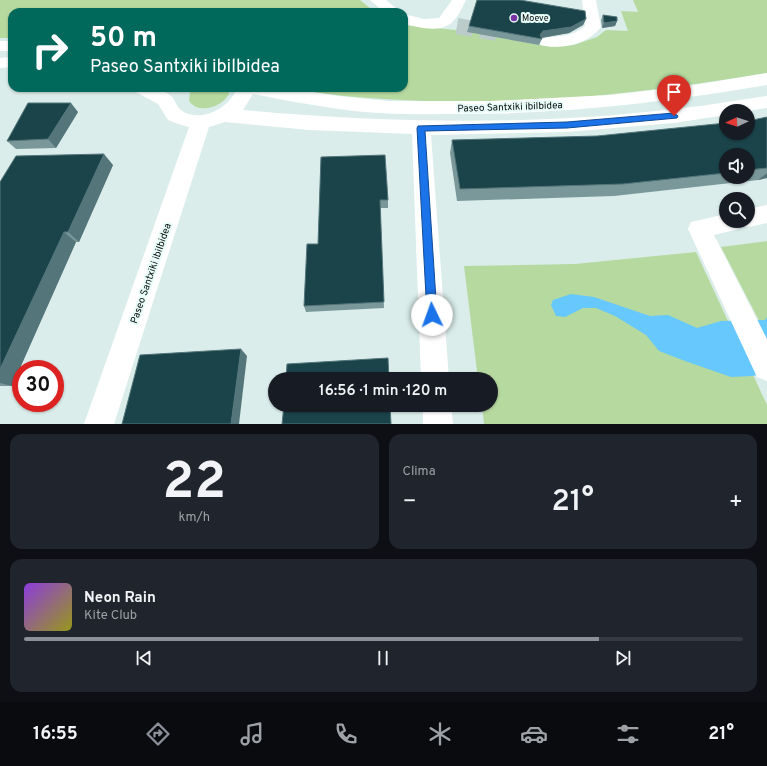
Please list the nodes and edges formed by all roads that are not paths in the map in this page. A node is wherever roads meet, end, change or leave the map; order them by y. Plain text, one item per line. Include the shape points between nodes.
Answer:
1 (377, 0) edge
2 (459, 0) edge
3 (588, 0) edge
4 (388, 8) edge
5 (408, 20) edge
6 (547, 42) dead end
7 (767, 79) edge
8 (246, 92) edge
9 (278, 92) edge
10 (169, 94) edge
11 (767, 102) edge
12 (224, 115) junction
13 (201, 121) junction
14 (420, 128) junction
15 (767, 214) edge
16 (755, 217) edge
17 (719, 225) edge
18 (767, 367) edge
19 (435, 372) edge
20 (437, 412) edge
21 (99, 424) edge
22 (438, 424) edge

1 - 4 street
2 - 5 street via 451,23
3 - 6 street via 593,27 583,36
7 - 9 street, Paseo Santxiki ibilbidea via 697,92 623,101 509,108 406,108 351,104
8 - 12 street via 242,102
10 - 13 street via 169,109 176,116
11 - 14 street, Paseo Santxiki ibilbidea via 674,116 567,125
12 - 13 street
12 - 14 street, Paseo Santxiki ibilbidea via 309,123
13 - 21 street, Paseo Santxiki ibilbidea
14 - 19 street
15 - 16 street
17 - 18 street via 699,229
20 - 22 street

